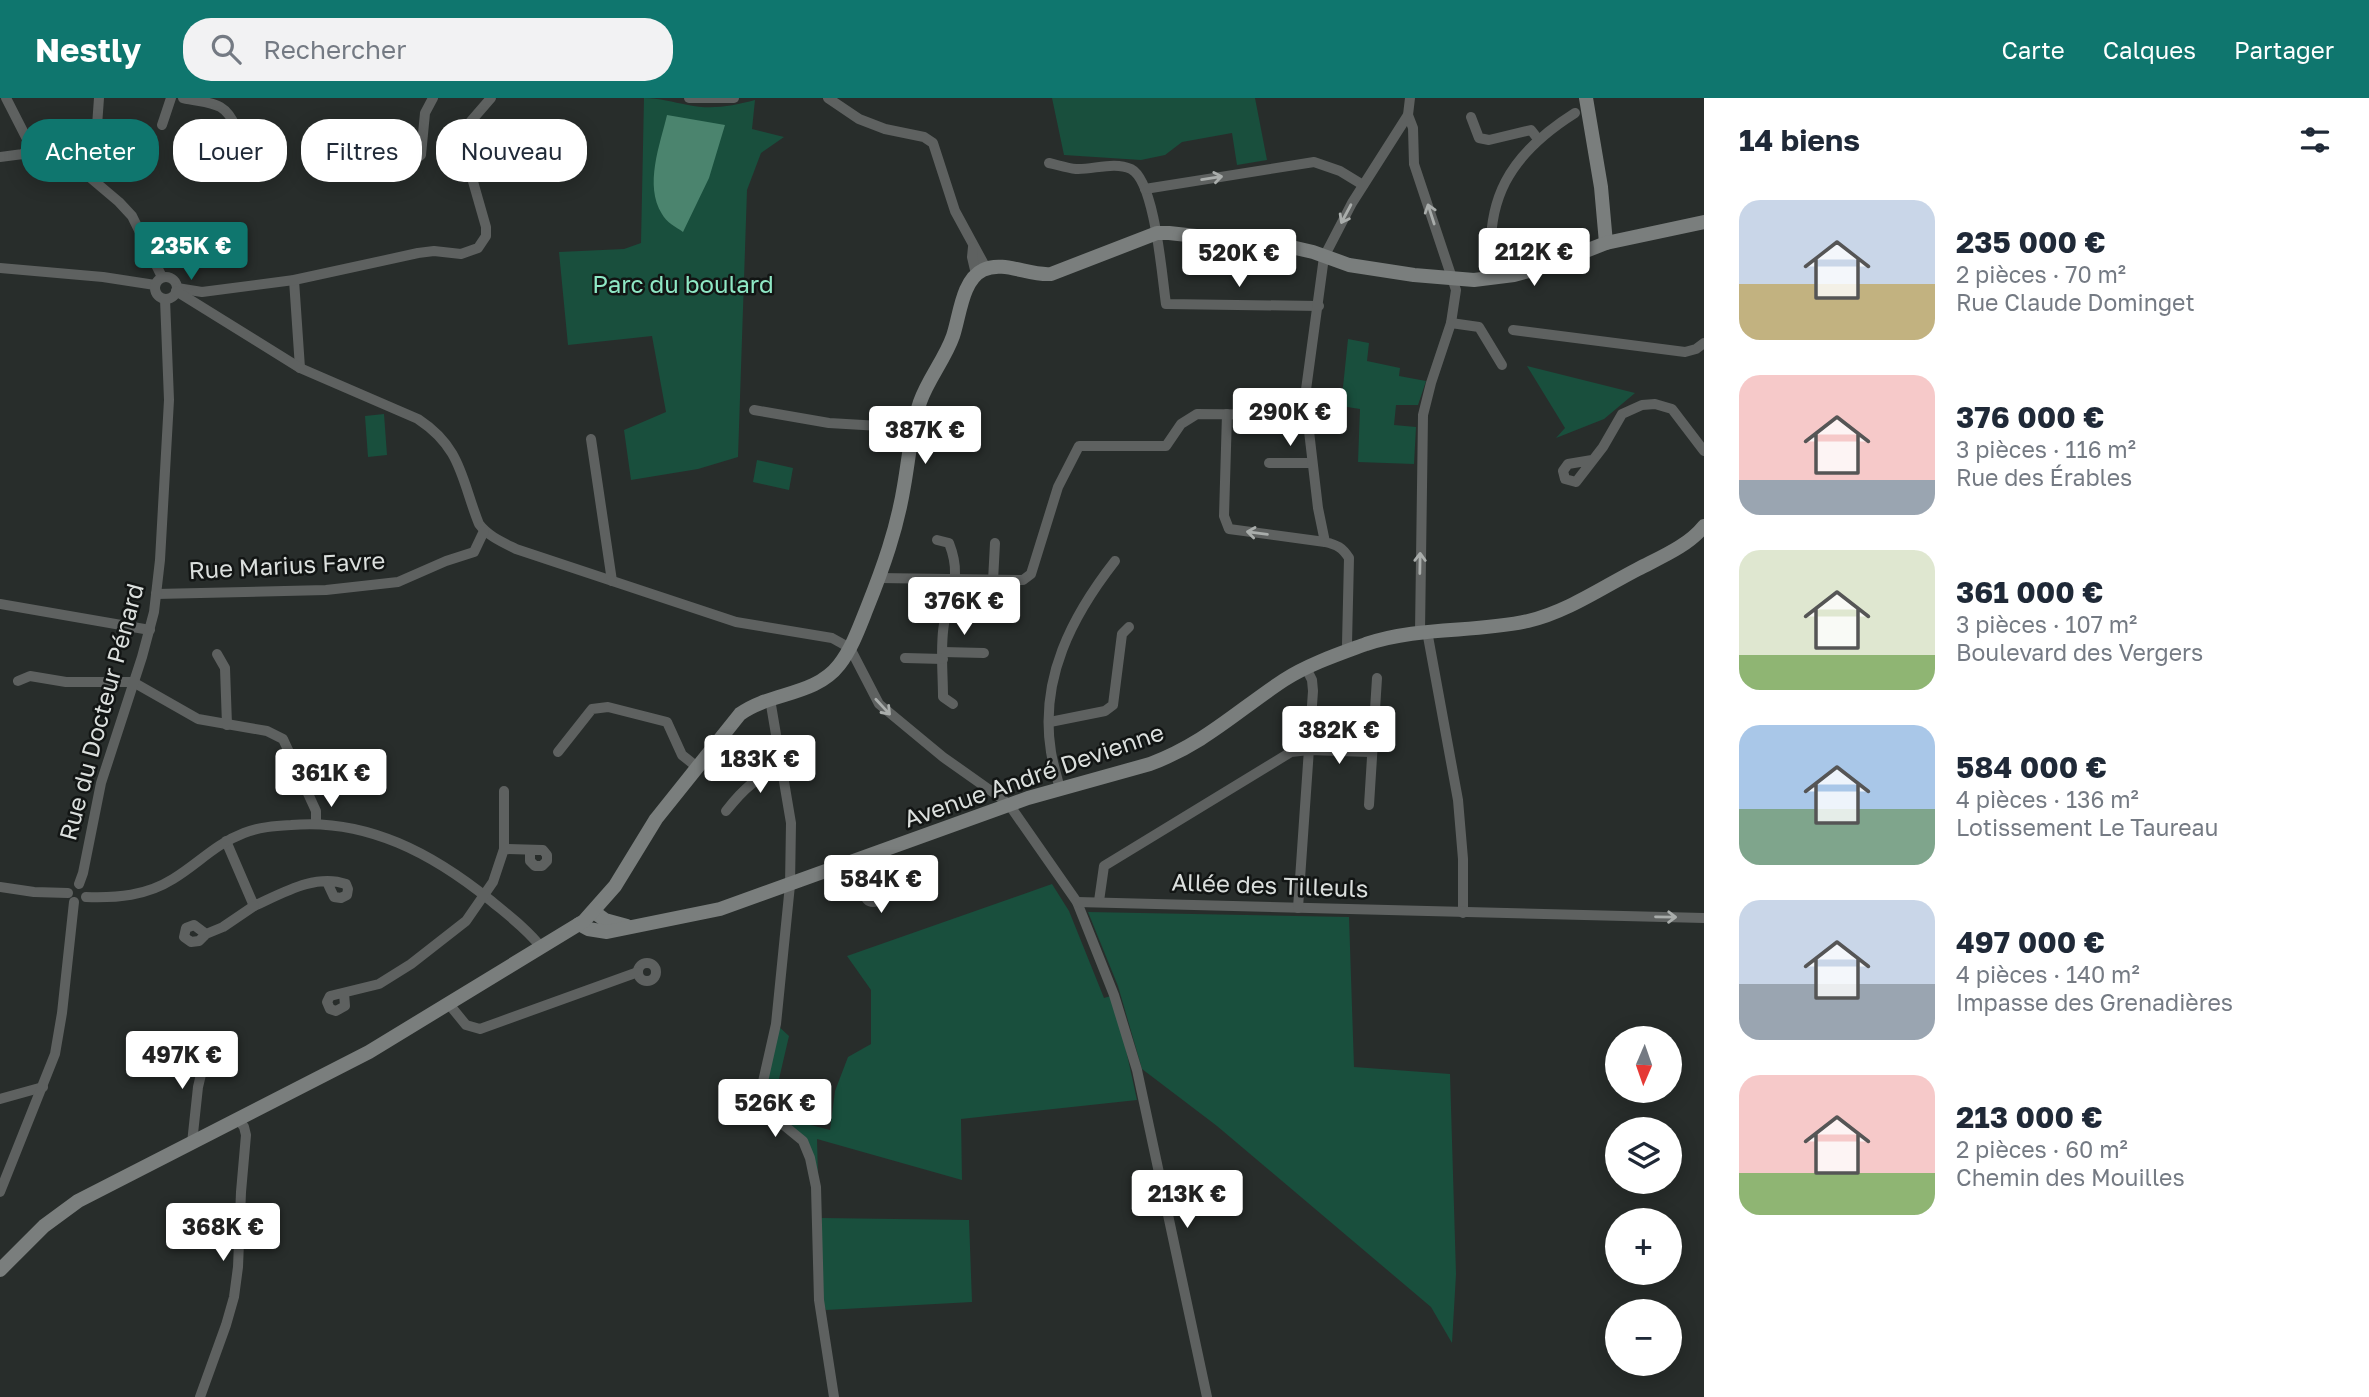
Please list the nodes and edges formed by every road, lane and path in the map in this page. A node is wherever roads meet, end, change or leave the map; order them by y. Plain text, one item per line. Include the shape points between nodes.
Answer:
1 (6, 98) edge
2 (99, 98) edge
3 (171, 98) edge
4 (183, 98) edge
5 (433, 98) edge
6 (491, 98) edge
7 (689, 98) edge
8 (734, 98) edge
9 (828, 98) edge
10 (1410, 98) edge
11 (1586, 98) edge
12 (1575, 113) dead end
13 (1408, 115) junction
14 (1471, 117) dead end
15 (98, 119) edge
16 (233, 119) edge
17 (162, 125) dead end
18 (21, 127) edge
19 (1538, 139) junction
20 (422, 144) edge
21 (21, 154) edge
22 (0, 157) edge
23 (1049, 163) dead end
24 (95, 182) edge
25 (1363, 185) junction
26 (1145, 189) junction
27 (1704, 222) edge
28 (1157, 233) junction
29 (1606, 243) junction
30 (1324, 257) junction
31 (0, 268) edge
32 (981, 271) junction
33 (1453, 278) junction
34 (1493, 279) junction
35 (294, 280) junction
36 (159, 281) junction
37 (176, 289) junction
38 (165, 299) junction
39 (1319, 306) junction
40 (1451, 323) junction
41 (1513, 330) dead end
42 (1704, 343) edge
43 (1502, 365) dead end
44 (300, 368) junction
45 (754, 410) dead end
46 (1227, 414) junction
47 (1306, 415) junction
48 (914, 428) junction
49 (591, 439) dead end
50 (1704, 451) edge
51 (1592, 460) dead end
52 (1269, 463) dead end
53 (1312, 463) junction
54 (1704, 526) edge
55 (484, 531) junction
56 (937, 540) dead end
57 (1325, 542) junction
58 (995, 543) dead end
59 (1115, 561) dead end
60 (879, 578) junction
61 (955, 581) junction
62 (993, 581) junction
63 (612, 582) junction
64 (156, 594) junction
65 (0, 604) edge
66 (1129, 627) dead end
67 (150, 629) junction
68 (1423, 631) junction
69 (850, 648) junction
70 (1351, 650) junction
71 (984, 653) dead end
72 (217, 654) dead end
73 (943, 656) junction
74 (905, 658) dead end
75 (1306, 668) junction
76 (1377, 678) dead end
77 (18, 681) dead end
78 (133, 682) junction
79 (770, 699) junction
80 (953, 704) dead end
81 (1050, 722) junction
82 (227, 725) junction
83 (1309, 750) junction
84 (558, 752) dead end
85 (1371, 752) junction
86 (783, 766) junction
87 (697, 767) junction
88 (1060, 789) junction
89 (504, 791) dead end
90 (1369, 804) dead end
91 (1010, 806) junction
92 (726, 811) dead end
93 (316, 822) junction
94 (226, 841) junction
95 (504, 849) junction
96 (530, 850) dead end
97 (861, 859) junction
98 (327, 882) dead end
99 (79, 884) junction
100 (790, 885) junction
101 (870, 886) dead end
102 (0, 887) edge
103 (485, 896) junction
104 (86, 897) junction
105 (71, 898) junction
106 (1099, 901) junction
107 (1077, 902) junction
108 (254, 906) junction
109 (1298, 908) junction
110 (594, 912) junction
111 (1463, 913) junction
112 (1704, 918) edge
113 (579, 924) junction
114 (628, 926) junction
115 (206, 934) dead end
116 (541, 947) junction
117 (638, 972) dead end
118 (344, 993) dead end
119 (448, 1003) junction
120 (208, 1045) dead end
121 (43, 1087) junction
122 (0, 1099) edge
123 (239, 1120) junction
124 (192, 1143) junction
125 (0, 1192) edge
126 (0, 1270) edge
127 (200, 1397) edge
128 (835, 1397) edge
129 (1207, 1397) edge

1 - 18 street
2 - 15 street
3 - 17 street
4 - 16 street via 225,108
5 - 20 street via 425,113
6 - 35 street via 465,128 464,150 486,227 478,248 461,254 418,253
7 - 8 street
9 - 32 street via 871,124 933,143 955,211 979,254
10 - 13 street
11 - 29 main road
12 - 19 street
13 - 25 street
33 -> 13 street via 1414,164
14 - 19 street via 1479,138 1531,130
19 - 34 street via 1501,191 1490,239
21 - 22 street
23 - 26 street via 1075,169 1130,169 1141,177
24 - 36 street via 132,216
26 -> 25 street via 1314,162
25 -> 30 street
26 - 28 street
27 - 29 main road
28 - 30 main road via 1287,246
28 - 32 main road via 1051,274 998,266
28 - 39 street via 1166,304
29 - 34 main road via 1550,265
30 - 33 main road via 1384,271
30 - 39 street
31 - 36 street
32 - 48 main road via 965,295 951,340 920,402
33 - 34 main road
33 - 40 street via 1456,290
35 - 37 street via 202,292
35 - 44 street
36 - 37 street via 172,278
36 - 38 street via 157,294
37 - 38 street
37 - 44 street
38 - 64 street, Rue du Docteur Pénard via 169,400
39 - 47 street
40 - 43 street via 1479,327
68 -> 40 street via 1423,415
41 - 42 street via 1685,352
44 - 55 street via 435,430 457,459
45 - 48 street via 829,423
46 - 47 street
57 -> 46 street via 1229,529 1224,516
46 - 62 street via 1196,414 1160,447 1080,446 1058,487 1031,574 1020,581
47 - 53 street
48 - 60 main road via 894,535
49 - 63 street
50 - 51 street via 1672,409 1642,405 1622,414
52 - 53 street
53 - 57 street
54 - 68 main road, Avenue André Devienne via 1676,549 1546,616
55 - 63 street via 516,549
55 - 64 street, Rue Marius Favre via 474,552 398,582 326,590
56 - 61 street via 949,543 955,558
57 - 70 street via 1336,544 1349,558 1347,643
58 - 62 street
59 - 81 street via 1077,614 1063,645 1053,679
60 - 61 street
60 - 69 main road
61 - 62 street
61 - 73 street via 944,624
63 - 69 street via 736,622 832,638
64 - 67 street, Rue du Docteur Pénard
65 - 67 street
66 - 81 street via 1122,634 1112,705 1105,711
67 - 78 street, Rue du Docteur Pénard
68 - 70 main road, Avenue André Devienne
68 - 111 street via 1458,800
69 - 79 main road via 820,682
69 -> 91 street via 879,704
70 - 75 main road, Avenue André Devienne
71 - 73 street
72 - 82 street via 225,668
73 - 74 street
73 - 80 street via 943,697
75 - 83 street via 1312,686
75 - 88 main road, Avenue André Devienne via 1178,753
76 - 85 street
77 - 78 street via 30,676 66,682
78 - 82 street via 198,719
78 - 99 street, Rue du Docteur Pénard via 101,783
79 - 86 street
79 - 87 main road via 740,714
81 - 88 street
82 - 93 street via 267,731 283,739 316,811
83 - 85 street
83 - 106 street via 1291,752 1104,866
83 - 109 street
84 - 87 street via 592,709 608,707 667,722 682,755
85 - 90 street
86 - 92 street via 755,779
86 - 100 street via 791,823
87 - 110 main road
88 - 91 main road, Avenue André Devienne
89 - 95 street
91 - 97 main road, Avenue André Devienne
91 - 107 street
93 - 94 street via 271,826
93 - 103 street via 392,839
94 - 104 street via 156,888 111,898
94 - 108 street
95 - 96 street
95 - 103 street
97 - 100 main road, Avenue André Devienne
97 - 101 street
98 - 108 street via 314,882
99 - 104 street
99 - 105 street via 72,885
100 - 114 main road, Avenue André Devienne via 720,909
100 - 128 street via 776,1024 760,1095 764,1108 803,1141 810,1158 816,1187 820,1311
102 - 105 street
103 - 116 street
103 - 118 street via 466,921 411,964 379,984
104 - 105 street via 81,902
105 - 121 street via 62,1013
106 - 107 street, Allée des Tilleuls
106 - 109 street, Allée des Tilleuls
107 - 129 street via 1114,995 1137,1070
108 - 115 street
109 - 111 street, Allée des Tilleuls
110 - 113 main road
110 - 114 main road
111 -> 112 street, Allée des Tilleuls
113 - 114 main road, Avenue André Devienne via 607,932
113 - 116 main road
116 - 119 main road
117 - 119 street via 480,1028 466,1025
119 - 123 main road via 369,1052
120 - 124 street
121 - 122 street
121 - 125 street
123 - 124 main road
123 - 127 street via 246,1135 238,1267 226,1325
124 - 126 main road via 78,1201 44,1226

